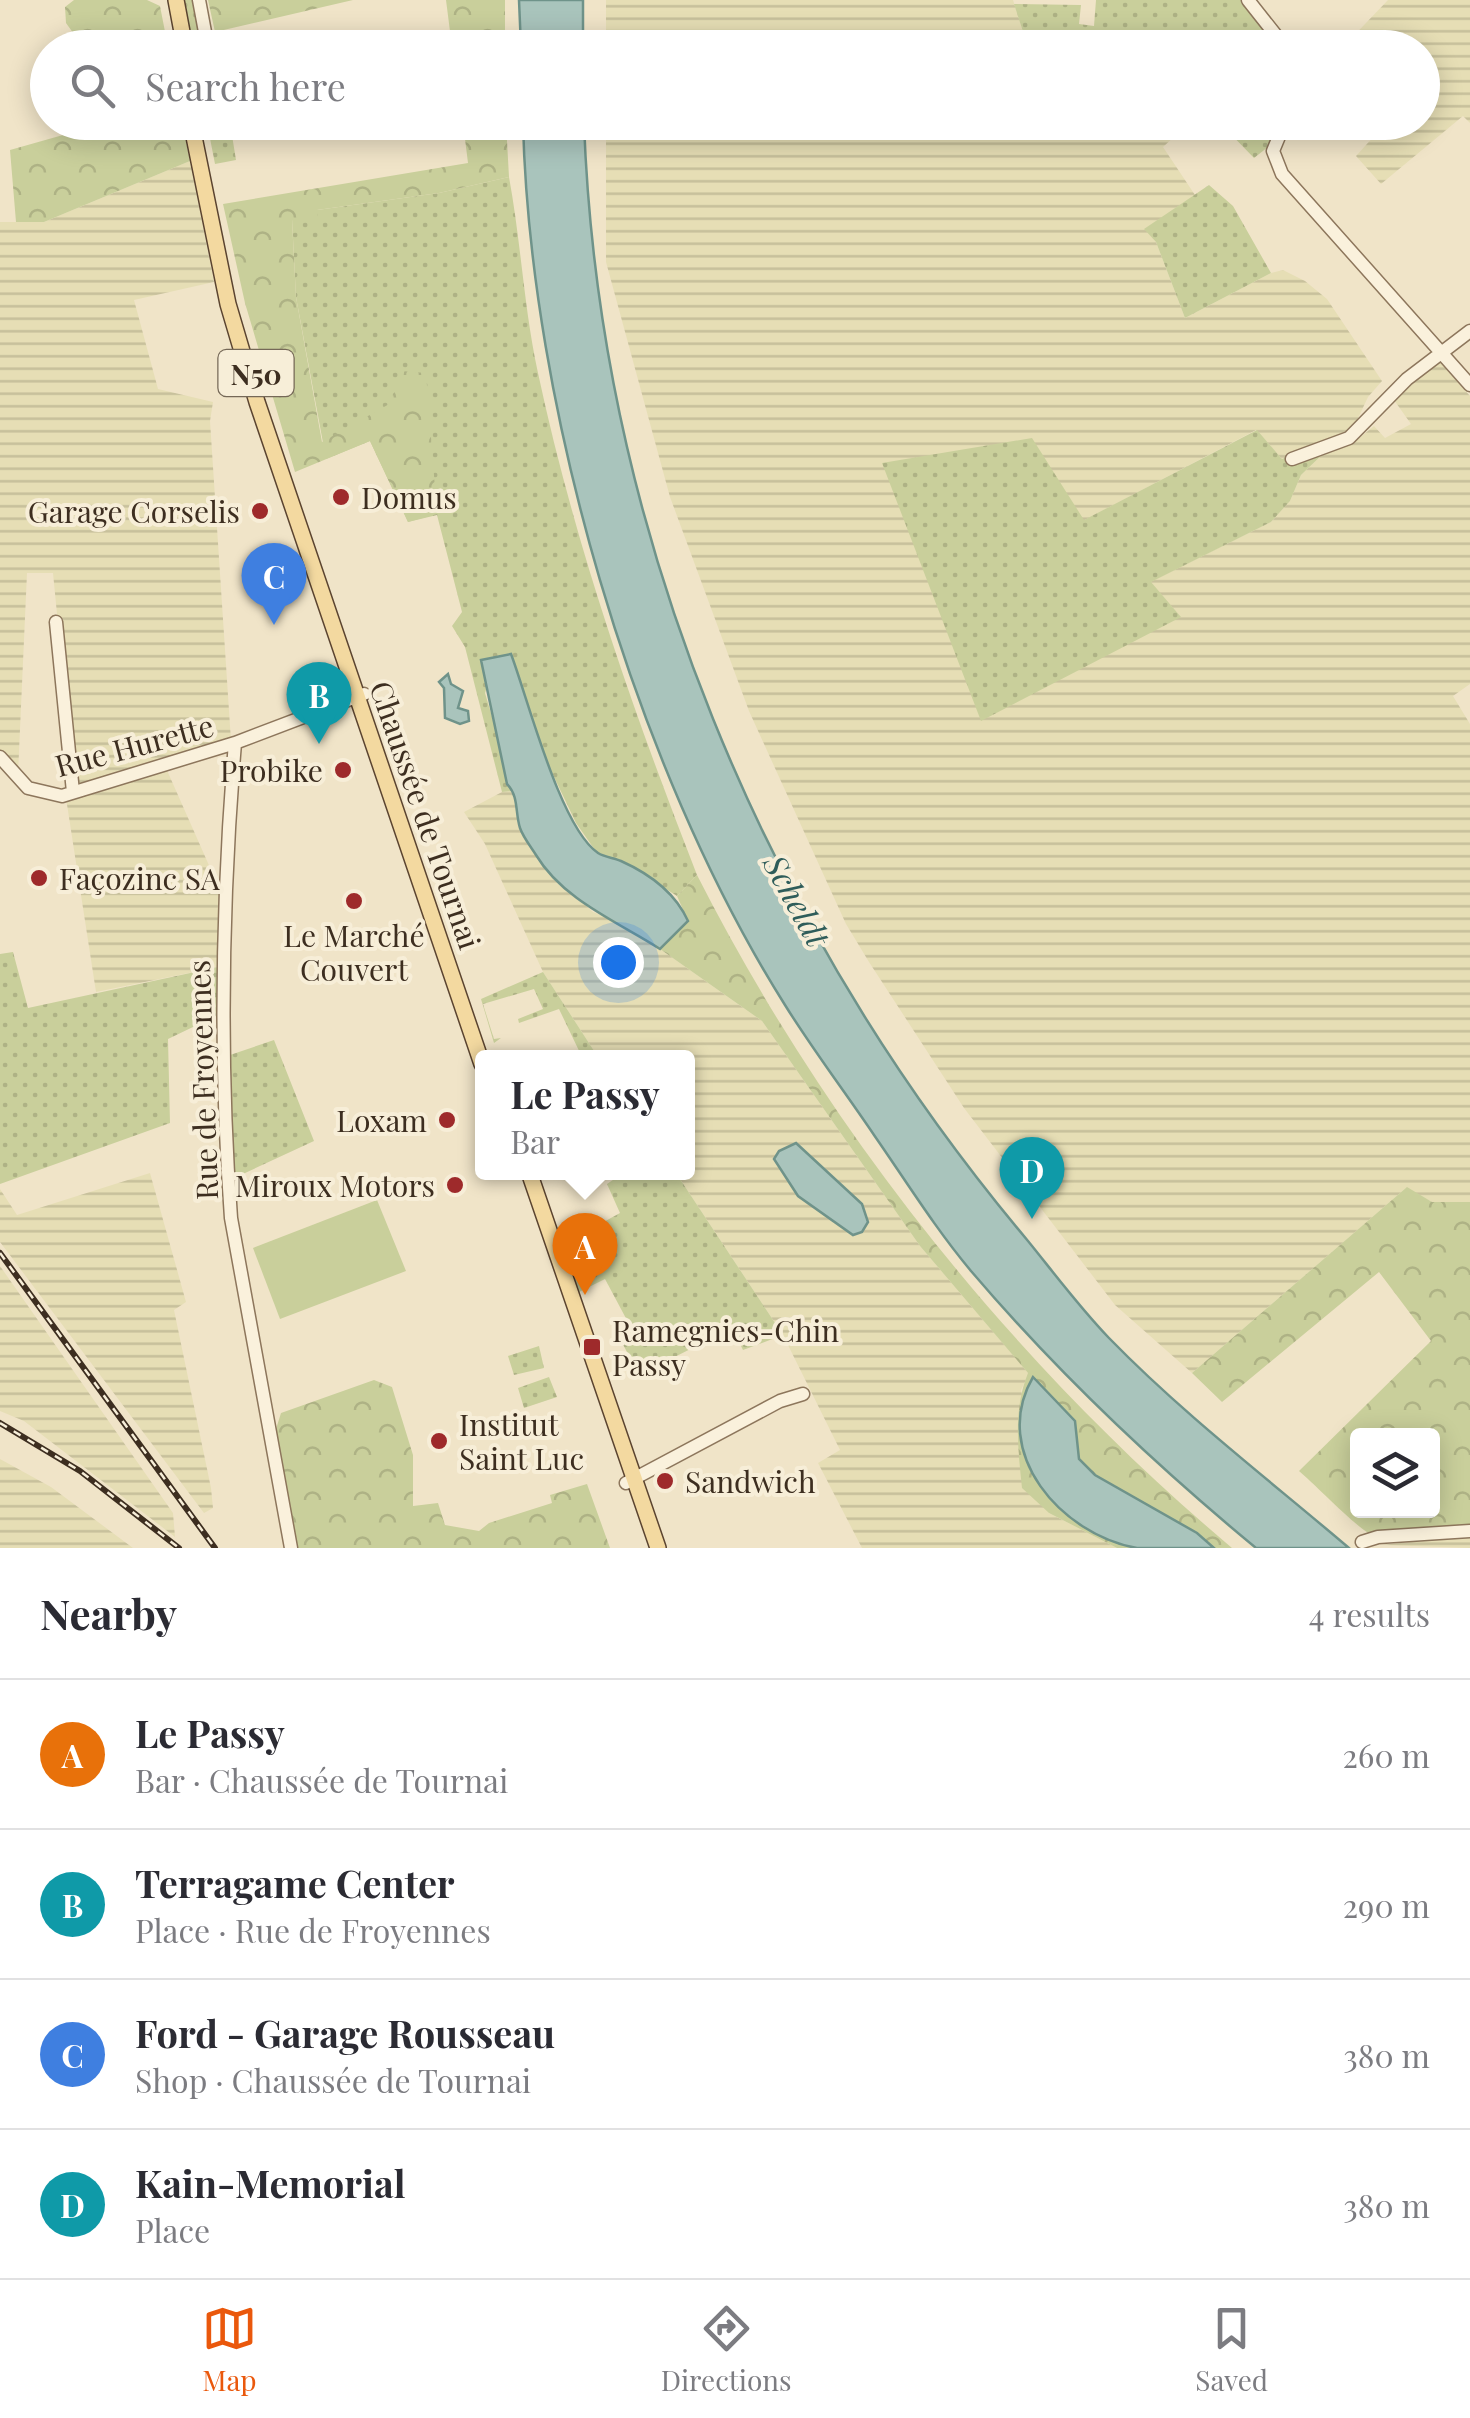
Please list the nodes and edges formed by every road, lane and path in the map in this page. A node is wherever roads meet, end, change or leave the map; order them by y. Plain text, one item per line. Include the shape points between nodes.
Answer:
1 (168, 0) edge
2 (176, 0) edge
3 (199, 0) edge
4 (1248, 0) edge
5 (174, 30) edge
6 (182, 30) edge
7 (205, 30) edge
8 (1272, 30) edge
9 (195, 140) edge
10 (203, 140) edge
11 (1278, 140) edge
12 (1470, 331) edge
13 (1442, 352) junction
14 (1470, 385) edge
15 (1292, 460) dead end
16 (56, 622) dead end
17 (360, 696) junction
18 (235, 744) junction
19 (0, 758) edge
20 (74, 792) junction
21 (477, 1050) edge
22 (486, 1050) edge
23 (523, 1180) edge
24 (532, 1180) edge
25 (803, 1394) dead end
26 (631, 1482) junction
27 (1470, 1531) edge
28 (1362, 1542) dead end
29 (291, 1548) edge
30 (648, 1548) edge
31 (658, 1548) edge

1 - 5 main road
2 - 6 main road
3 - 7 street
4 - 8 street
9 - 17 main road, Chaussée de Tournai / N50 via 228,304
10 - 17 main road, Chaussée de Tournai / N50 via 250,352
11 - 13 street via 1273,152 1282,174
12 - 13 street
13 - 14 street
13 - 15 street via 1349,438
16 - 20 street
17 - 18 street
17 - 21 main road, Chaussée de Tournai / N50
17 - 22 main road, Chaussée de Tournai / N50
18 - 20 street, Rue Hurette
18 - 29 street, Rue de Froyennes via 222,896 228,1186
19 - 20 street, Rue Hurette via 28,788 62,796
23 - 26 main road
24 - 26 main road
25 - 26 street via 780,1400
26 - 30 main road
26 - 31 main road
27 - 28 street

